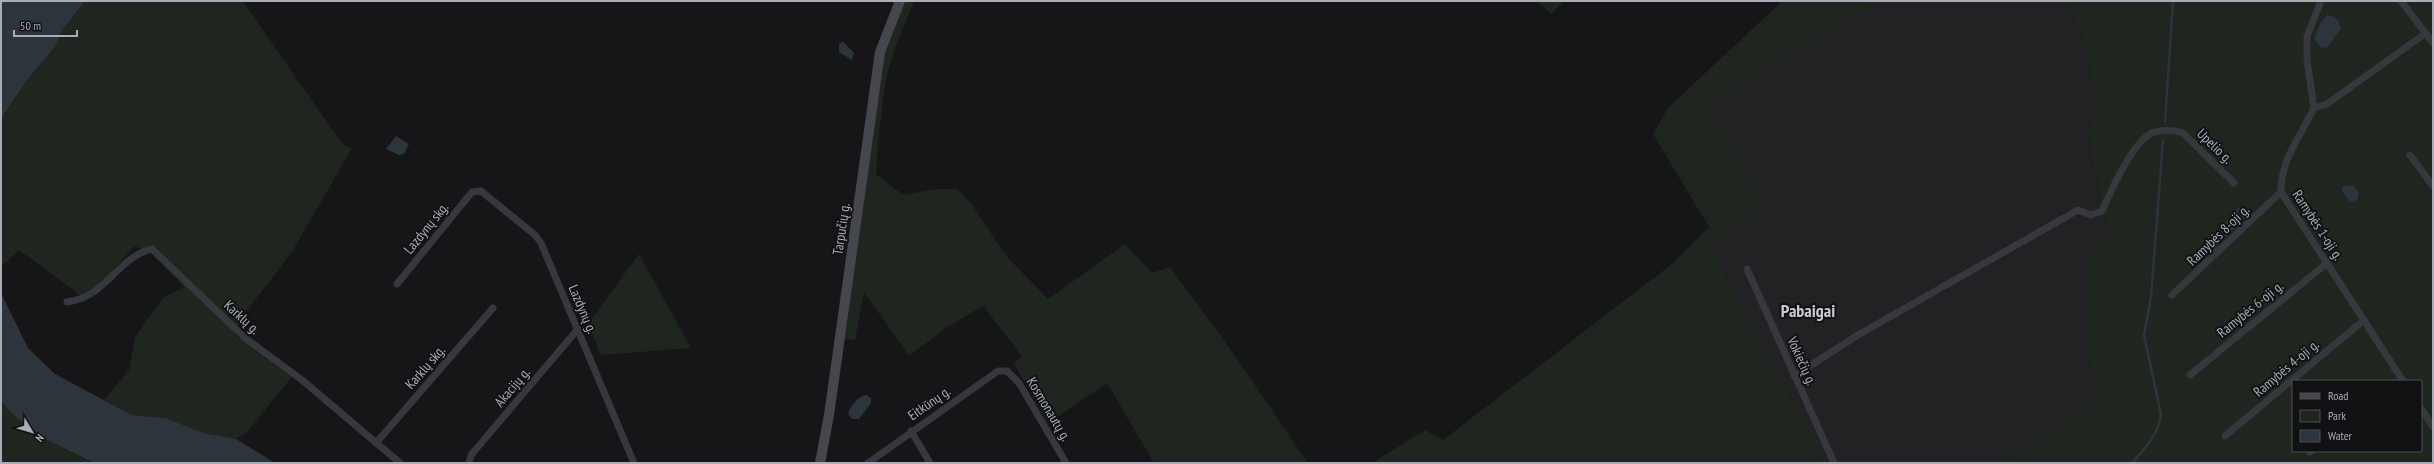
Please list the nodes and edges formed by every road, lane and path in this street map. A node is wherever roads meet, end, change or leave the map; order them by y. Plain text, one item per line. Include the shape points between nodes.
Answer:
1 (900, 1) edge
2 (2321, 1) edge
3 (2401, 1) edge
4 (2426, 33) junction
5 (2433, 43) edge
6 (2314, 108) junction
7 (2410, 155) dead end
8 (2234, 182) dead end
9 (2433, 186) edge
10 (476, 190) joint
11 (2281, 192) junction
12 (2327, 263) junction
13 (1747, 269) dead end
14 (398, 284) dead end
15 (2172, 295) dead end
16 (67, 302) dead end
17 (492, 308) dead end
18 (2364, 320) junction
19 (578, 329) junction
20 (1007, 371) joint
21 (2190, 375) dead end
22 (1794, 376) junction
23 (2401, 380) edge
24 (2422, 410) edge
25 (2433, 427) edge
26 (911, 431) junction
27 (2224, 436) dead end
28 (376, 443) junction
29 (400, 463) edge
30 (469, 463) edge
31 (634, 463) edge
32 (820, 463) edge
33 (868, 463) edge
34 (930, 463) edge
35 (1066, 463) edge
36 (1834, 463) edge

1 - 32 main road, Tarpučių g. via 880,52
2 - 6 street via 2308,36 2307,60
3 - 4 street
4 - 5 street
4 - 6 street via 2327,104
6 - 11 street, Ramybės 1-oji g. via 2285,162
7 - 9 street
8 - 22 street, Upelio g. via 2183,134 2177,131 2156,131 2142,140 2127,162 2102,211 2091,215 2078,210 1858,335
10 - 14 street, Lazdynų skg.
10 - 19 street, Lazdynų g. via 536,235
11 - 12 street, Ramybės 1-oji g.
11 - 15 street, Ramybės 8-oji g.
12 - 18 street, Ramybės 1-oji g.
12 - 21 street, Ramybės 6-oji g.
13 - 22 street, Vokiečių g.
16 - 28 street, Karklų g. via 87,298 134,256 152,249 245,338 302,380
17 - 28 street, Karklų skg.
18 - 23 street, Ramybės 1-oji g.
18 - 27 street, Ramybės 4-oji g.
19 - 30 street, Akacijų g. via 471,455
19 - 31 street, Lazdynų g.
20 - 26 street, Eitkūnų g. via 998,371
20 - 35 street, Kosmonautų g. via 1019,383
22 - 36 street, Vokiečių g.
24 - 25 street
26 - 33 street, Eitkūnų g.
26 - 34 street
28 - 29 street, Karklų g.

